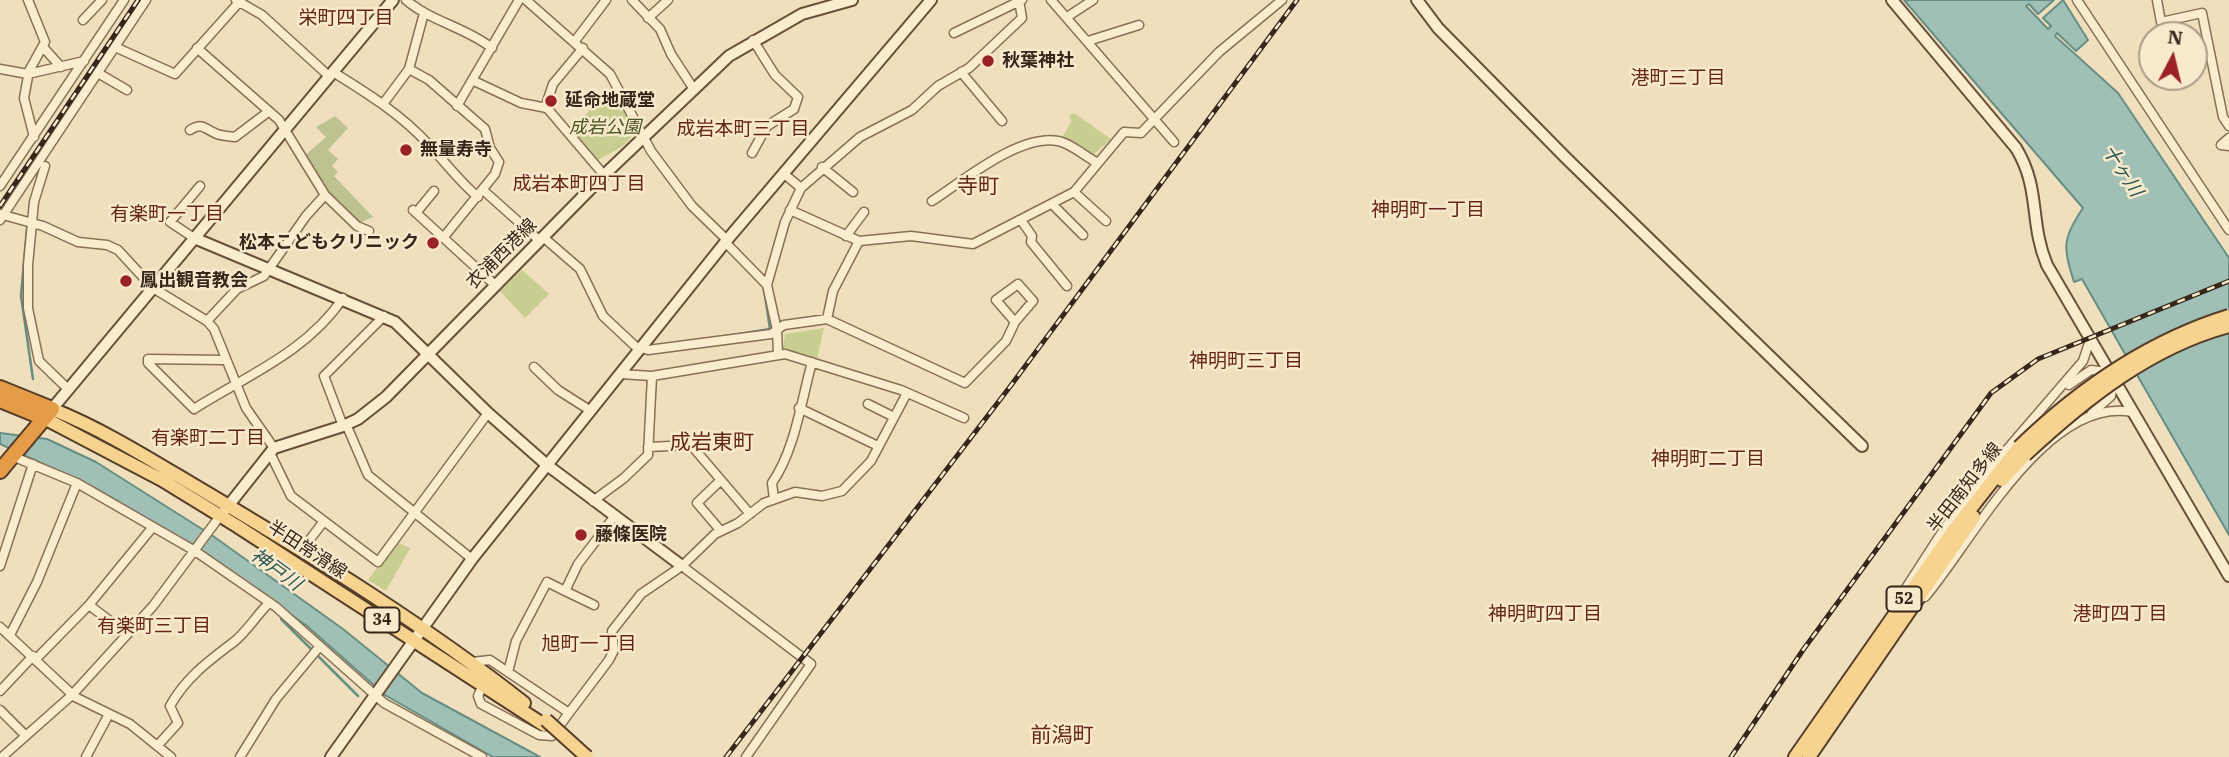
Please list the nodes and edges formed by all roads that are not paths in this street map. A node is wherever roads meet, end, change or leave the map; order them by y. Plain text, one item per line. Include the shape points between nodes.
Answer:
1 (28, 0) edge
2 (102, 0) edge
3 (124, 0) edge
4 (146, 0) edge
5 (393, 0) edge
6 (406, 0) edge
7 (519, 0) edge
8 (526, 0) edge
9 (606, 0) edge
10 (632, 0) edge
11 (668, 0) edge
12 (852, 0) edge
13 (931, 0) edge
14 (1020, 0) edge
15 (1051, 0) edge
16 (1093, 0) edge
17 (1282, 0) edge
18 (1417, 0) edge
19 (1892, 0) edge
20 (2077, 0) edge
21 (2157, 0) edge
22 (239, 1) edge
23 (424, 13) junction
24 (1066, 17) junction
25 (648, 18) junction
26 (83, 20) dead end
27 (1139, 25) dead end
28 (954, 33) dead end
29 (753, 40) junction
30 (575, 41) junction
31 (1088, 41) junction
32 (43, 47) junction
33 (115, 47) junction
34 (197, 48) junction
35 (492, 48) junction
36 (583, 48) junction
37 (84, 61) junction
38 (61, 67) junction
39 (0, 69) edge
40 (409, 69) junction
41 (961, 72) junction
42 (98, 73) junction
43 (28, 74) junction
44 (331, 74) junction
45 (474, 81) junction
46 (693, 88) junction
47 (127, 90) dead end
48 (383, 104) junction
49 (457, 106) junction
50 (545, 108) junction
51 (268, 112) junction
52 (1157, 119) junction
53 (1002, 121) dead end
54 (2229, 126) edge
55 (285, 130) junction
56 (190, 131) dead end
57 (644, 136) junction
58 (34, 137) junction
59 (2229, 138) edge
60 (1174, 142) dead end
61 (2229, 146) edge
62 (752, 153) dead end
63 (1096, 162) junction
64 (45, 166) dead end
65 (822, 167) junction
66 (783, 173) junction
67 (3, 174) edge
68 (604, 175) junction
69 (0, 186) edge
70 (200, 186) dead end
71 (801, 188) junction
72 (433, 191) dead end
73 (853, 192) dead end
74 (1074, 192) junction
75 (481, 193) junction
76 (326, 195) junction
77 (932, 201) dead end
78 (1052, 204) junction
79 (790, 209) junction
80 (864, 212) dead end
81 (1, 216) edge
82 (1021, 220) junction
83 (1106, 221) dead end
84 (32, 224) junction
85 (2229, 229) edge
86 (369, 231) dead end
87 (1083, 235) dead end
88 (846, 236) junction
89 (443, 238) junction
90 (194, 239) junction
91 (541, 239) junction
92 (726, 241) junction
93 (859, 241) junction
94 (268, 268) junction
95 (495, 285) junction
96 (767, 285) junction
97 (1068, 286) dead end
98 (153, 288) junction
99 (343, 298) junction
100 (384, 316) junction
101 (2229, 316) edge
102 (827, 319) junction
103 (207, 321) junction
104 (1015, 322) junction
105 (2229, 326) edge
106 (777, 330) junction
107 (2090, 340) junction
108 (641, 349) junction
109 (778, 354) junction
110 (428, 355) junction
111 (224, 360) junction
112 (812, 362) junction
113 (534, 367) dead end
114 (621, 374) junction
115 (652, 376) junction
116 (2112, 376) junction
117 (234, 384) junction
118 (0, 388) edge
119 (69, 390) junction
120 (907, 393) junction
121 (2059, 393) junction
122 (0, 400) edge
123 (868, 404) dead end
124 (799, 408) junction
125 (591, 411) junction
126 (2132, 412) junction
127 (488, 413) junction
128 (894, 417) junction
129 (964, 418) dead end
130 (43, 419) junction
131 (2083, 419) junction
132 (344, 425) junction
133 (878, 446) junction
134 (1862, 446) dead end
135 (648, 447) junction
136 (272, 450) junction
137 (2022, 451) junction
138 (12, 456) junction
139 (33, 464) junction
140 (547, 465) junction
141 (0, 471) edge
142 (721, 480) junction
143 (77, 483) junction
144 (774, 499) junction
145 (593, 501) junction
146 (414, 513) junction
147 (750, 514) junction
148 (221, 515) junction
149 (614, 517) junction
150 (324, 521) junction
151 (152, 528) junction
152 (720, 530) junction
153 (195, 551) junction
154 (301, 551) junction
155 (472, 559) junction
156 (0, 566) edge
157 (682, 566) junction
158 (2229, 576) edge
159 (565, 591) junction
160 (268, 604) junction
161 (89, 605) junction
162 (594, 605) dead end
163 (0, 627) edge
164 (127, 634) junction
165 (417, 634) junction
166 (10, 635) junction
167 (1877, 646) junction
168 (317, 649) junction
169 (34, 657) junction
170 (472, 662) junction
171 (508, 672) junction
172 (483, 685) junction
173 (0, 691) edge
174 (72, 695) junction
175 (373, 695) junction
176 (0, 710) edge
177 (569, 713) junction
178 (109, 714) junction
179 (545, 723) junction
180 (25, 735) junction
181 (158, 745) junction
182 (168, 756) edge
183 (2, 757) edge
184 (86, 757) edge
185 (240, 757) edge
186 (331, 757) edge
187 (482, 757) edge
188 (580, 757) edge
189 (587, 757) edge
190 (746, 757) edge
191 (1795, 757) edge
192 (1809, 757) edge

1 - 32 street via 43,33
2 - 26 street
3 - 37 street
4 - 33 street
5 - 44 street
6 - 23 street
7 - 35 street
8 - 30 street
9 - 30 street
10 - 25 street
11 - 25 street
12 - 29 street, 衣浦西港線 via 802,15
13 - 66 street
14 - 28 street
14 - 41 street via 1022,18
15 - 24 street
16 - 24 street
17 - 52 street via 1219,52
18 - 134 street via 1438,28 1566,158
19 - 107 street via 2026,165 2033,184 2037,242
20 - 85 street
21 - 54 street via 2161,22 2202,13 2222,117
22 - 34 street
22 - 44 street
23 - 35 street via 458,26
23 - 40 street
24 - 31 street
25 - 46 street via 660,29
27 - 31 street
29 - 46 street, 衣浦西港線
29 - 62 street via 775,75 798,97 794,109 767,126
30 - 36 street
31 - 52 street
32 - 38 street
32 - 43 street
33 - 34 street via 174,74
33 - 42 street
34 - 51 street
35 - 45 street
36 - 50 street via 553,84
36 - 57 street via 614,80
37 - 38 street
37 - 58 street
38 - 43 street
39 - 43 street
40 - 48 street
40 - 49 street
41 - 53 street
41 - 65 street via 912,110 860,137
42 - 47 street
42 - 81 street
43 - 58 street via 25,108
44 - 48 street
44 - 55 street
45 - 49 street
45 - 50 street via 521,103
46 - 57 street, 衣浦西港線
48 - 75 street via 429,144 454,177
49 - 75 street via 488,133 499,162
50 - 68 street
51 - 55 street
51 - 56 street via 235,137 217,135 199,125
52 - 60 street
52 - 63 street via 1141,133 1124,132
55 - 76 street
55 - 90 street
57 - 68 street, 衣浦西港線
57 - 92 street via 692,206
58 - 67 street
59 - 61 street via 2221,145
63 - 74 street
63 - 77 street via 1059,141 1030,144 986,162
64 - 84 street via 37,184
65 - 71 street
65 - 73 street
66 - 71 street
66 - 92 street
67 - 69 street
68 - 91 street, 衣浦西港線
70 - 90 street via 170,222
71 - 79 street
72 - 89 street via 414,212
74 - 78 street
74 - 83 street
75 - 89 street
75 - 91 street
76 - 86 street via 357,226
76 - 94 street
78 - 82 street
78 - 87 street
79 - 88 street
79 - 96 street
80 - 88 street
81 - 84 street
82 - 93 street via 973,244 911,236
82 - 97 street via 1031,242
84 - 98 street via 78,242 117,250
84 - 119 street via 27,293 39,361
88 - 93 street
89 - 95 street
90 - 94 street
90 - 98 street
91 - 95 street, 衣浦西港線
91 - 108 street via 580,269 603,316
92 - 96 street
92 - 108 street
93 - 102 street via 833,291
94 - 99 street
94 - 103 street via 264,276 237,289
95 - 110 street, 衣浦西港線
96 - 106 street
98 - 103 street
98 - 119 street
99 - 100 street
99 - 117 street via 331,316 280,360
100 - 110 street
100 - 132 street via 324,376
101 - 137 main road, 半田南知多線 / 52, bridge via 2171,337 2113,370 2054,413
102 - 104 street via 965,383 1006,341
102 - 106 street
103 - 111 street
104 - 104 street via 996,300 1018,284 1033,301
105 - 137 main road, 半田南知多線 / 52, bridge via 2152,358 2073,410
106 - 108 street via 659,351
106 - 109 street
107 - 116 street
107 - 121 street via 2083,361
108 - 114 street
109 - 112 street
109 - 115 street
110 - 127 street
110 - 132 street, 衣浦西港線 via 372,409
111 - 117 street
111 - 117 street via 148,359 148,363 194,410
112 - 120 street
112 - 124 street
113 - 125 street via 558,390
114 - 115 street
114 - 125 street
115 - 135 street
116 - 121 street via 2091,370
116 - 126 street
116 - 131 street via 2111,397
117 - 136 street
118 - 130 highway
119 - 130 street
120 - 128 street
120 - 129 street
121 - 167 street via 2015,439 1946,526 1914,572
122 - 130 highway
123 - 128 street
124 - 133 street
124 - 144 street via 784,463 772,483
125 - 140 street
126 - 131 street via 2109,410
126 - 158 street
127 - 140 street
127 - 146 street
128 - 133 street
130 - 138 highway
130 - 148 main road, 半田常滑線 / 34 via 130,446
131 - 167 street via 2055,438 2019,473 1934,587
132 - 136 street, 衣浦西港線
132 - 146 street via 368,475
133 - 144 street via 863,473 842,491 822,496 795,492
135 - 142 street via 691,445
135 - 145 street via 648,455 638,466
136 - 148 street
136 - 150 street via 291,496
137 - 167 main road, 半田南知多線 / 52 via 1953,531
138 - 139 street
138 - 141 highway
139 - 143 street
139 - 156 street
140 - 145 street
140 - 155 street
142 - 147 street
142 - 152 street via 696,503
143 - 151 street
143 - 166 street
144 - 147 street
145 - 149 street
146 - 150 street via 377,562
146 - 155 street
147 - 152 street
148 - 153 street
148 - 154 main road, 半田常滑線 / 34
148 - 165 main road, 半田常滑線 / 34
149 - 157 street
149 - 159 street via 578,564
150 - 154 street
151 - 153 street
151 - 161 street
152 - 157 street
153 - 160 street
153 - 164 street
154 - 165 main road, 半田常滑線 / 34
155 - 165 street
157 - 177 street via 631,604 612,631 614,650 609,660
157 - 190 street via 811,664
159 - 162 street
159 - 171 street via 547,582 516,641
160 - 168 street
160 - 181 street via 177,694 170,706 178,723
161 - 164 street
161 - 169 street
163 - 166 street
164 - 174 street
165 - 170 main road, 半田常滑線 / 34
165 - 172 main road, 半田常滑線 / 34
165 - 175 street
166 - 169 street
167 - 191 main road, 半田南知多線 / 52
167 - 192 main road, 半田南知多線 / 52
168 - 175 street
168 - 185 street via 276,699
169 - 173 street
169 - 174 street
170 - 171 street via 490,660
170 - 179 main road, 半田常滑線 / 34
171 - 177 street
172 - 177 street via 478,696 481,704 539,735 552,736
172 - 179 main road, 半田常滑線 / 34
174 - 178 street
174 - 180 street
175 - 186 street
175 - 187 street
176 - 180 street
178 - 181 street
178 - 184 street
179 - 188 main road, 34, bridge
179 - 189 main road, 34, bridge
180 - 183 street
181 - 182 street

